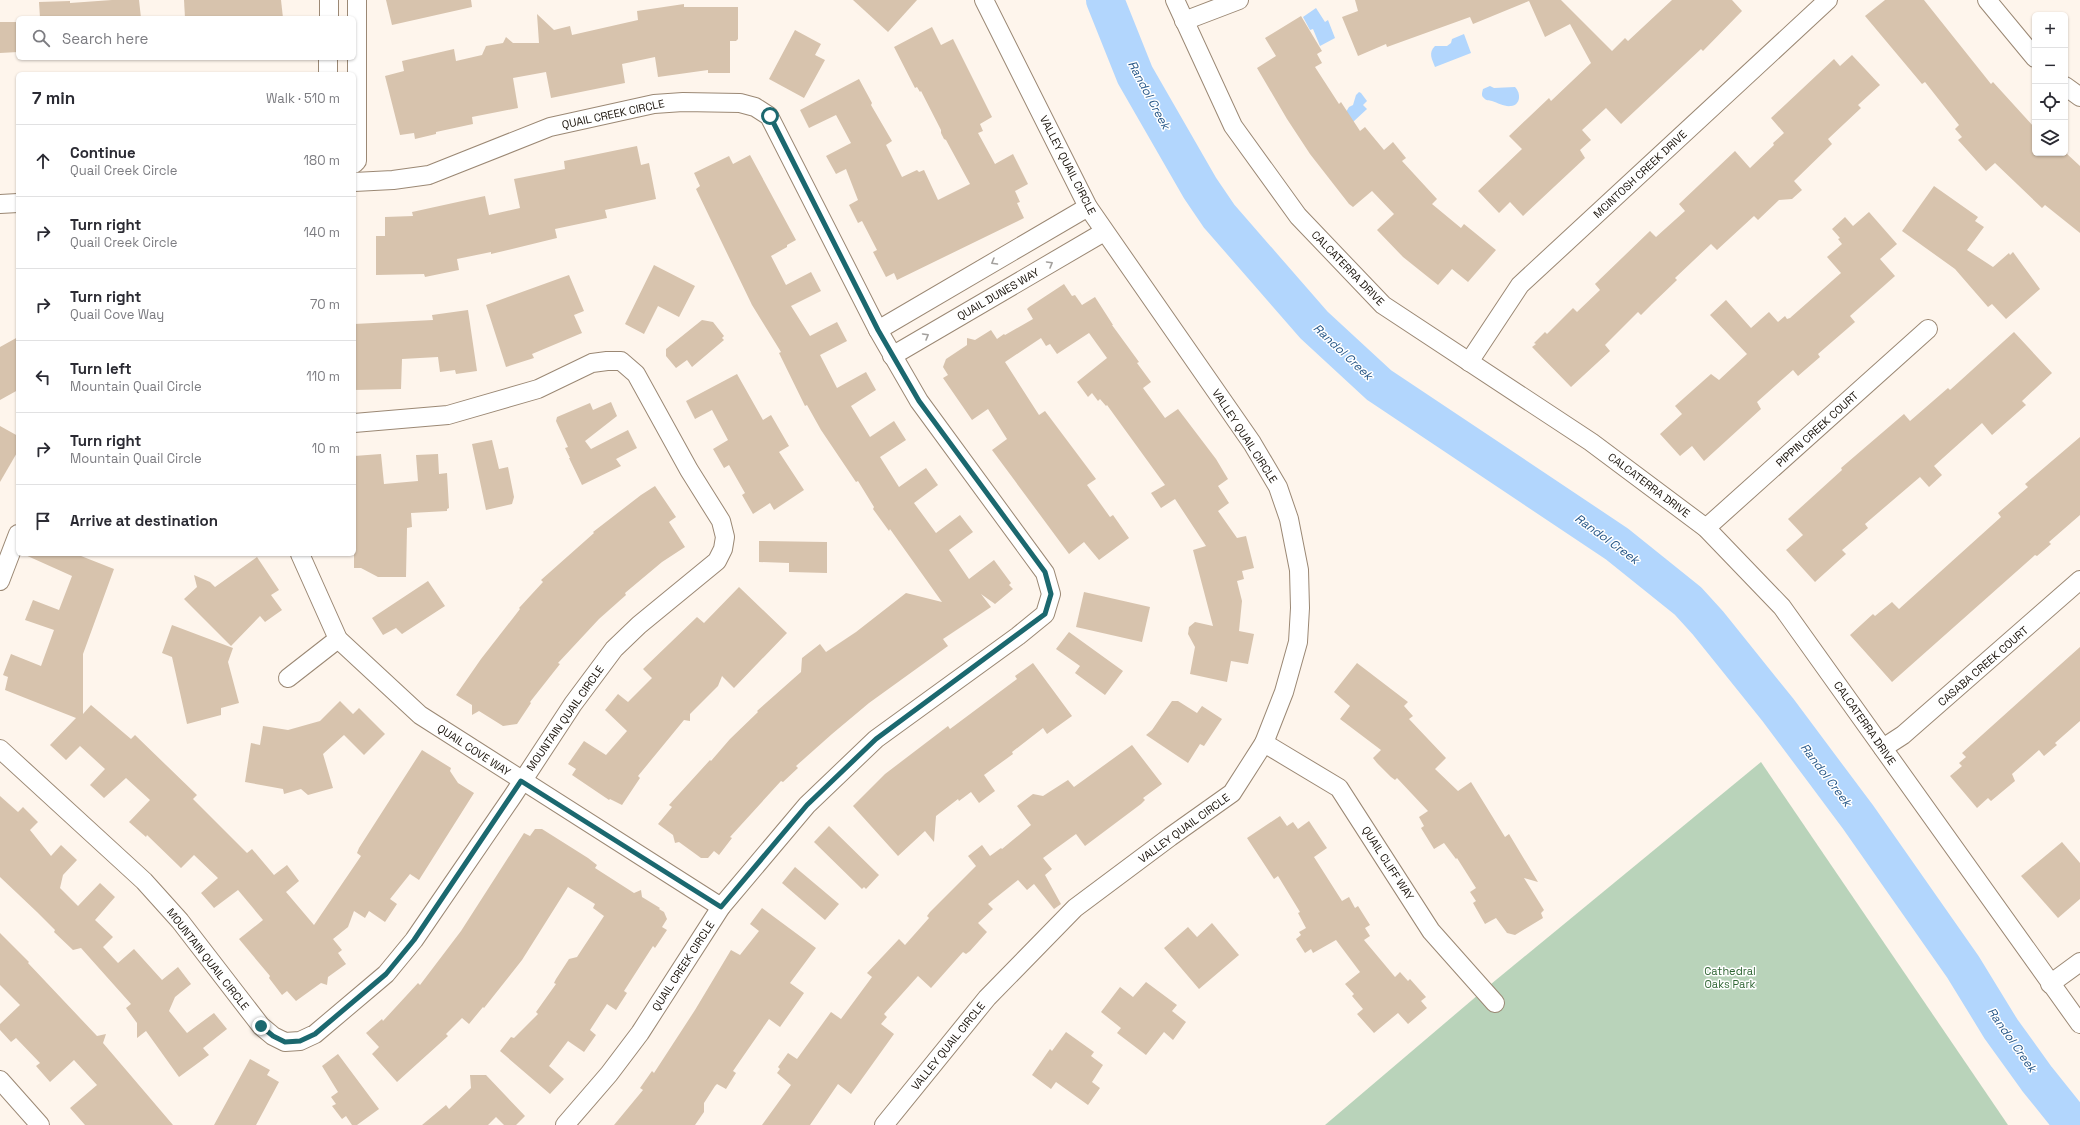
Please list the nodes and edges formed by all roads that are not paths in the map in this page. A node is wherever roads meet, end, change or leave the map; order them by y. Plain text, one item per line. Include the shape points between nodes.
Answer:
1 (329, 0) edge
2 (356, 0) edge
3 (984, 0) edge
4 (1175, 0) edge
5 (1239, 0) edge
6 (1828, 0) edge
7 (1988, 0) edge
8 (329, 16) edge
9 (356, 16) edge
10 (356, 16) edge
11 (1184, 21) junction
12 (2032, 54) edge
13 (328, 60) edge
14 (356, 60) edge
15 (356, 60) edge
16 (328, 72) edge
17 (356, 72) edge
18 (356, 72) edge
19 (2068, 88) edge
20 (2080, 97) edge
21 (356, 161) edge
22 (356, 182) edge
23 (16, 203) edge
24 (0, 204) edge
25 (1088, 208) junction
26 (1104, 232) junction
27 (878, 330) junction
28 (1928, 330) dead end
29 (892, 356) junction
30 (1469, 362) junction
31 (356, 423) edge
32 (1706, 528) junction
33 (16, 539) edge
34 (301, 556) edge
35 (2080, 580) edge
36 (0, 581) edge
37 (338, 639) junction
38 (288, 678) dead end
39 (1264, 743) junction
40 (1884, 748) junction
41 (0, 749) edge
42 (521, 781) junction
43 (721, 907) junction
44 (2080, 962) edge
45 (2050, 984) junction
46 (1495, 1003) dead end
47 (2080, 1024) edge
48 (0, 1080) edge
49 (40, 1125) edge
50 (565, 1125) edge
51 (884, 1125) edge

1 - 8 street
2 - 10 street
3 - 25 street, VALLEY QUAIL CIRCLE
4 - 11 street, CALCATERRA DRIVE
5 - 11 street
6 - 30 street, MCINTOSH CREEK DRIVE via 1520,285
7 - 12 street
9 - 15 street
11 - 30 street, CALCATERRA DRIVE via 1233,126 1298,216 1383,305
13 - 16 street
14 - 18 street
17 - 21 street
19 - 20 street
22 - 27 street, QUAIL CREEK CIRCLE via 429,175 550,127 654,104 740,103 755,106 770,116
23 - 24 street
25 - 26 street, VALLEY QUAIL CIRCLE
25 -> 27 street
29 -> 26 street, QUAIL DUNES WAY
26 - 39 street, VALLEY QUAIL CIRCLE via 1252,443 1278,487 1289,519 1299,570 1298,642 1284,692
27 - 29 street, QUAIL CREEK CIRCLE
28 - 32 street, PIPPIN CREEK COURT
29 - 43 street, QUAIL CREEK CIRCLE via 919,401 1045,572 1051,594 1045,614 876,739 807,805
30 - 32 street, CALCATERRA DRIVE via 1591,442
31 - 42 street, MOUNTAIN QUAIL CIRCLE via 448,415 538,389 592,363 621,362 636,374 689,470 721,521 725,537 717,561 644,620 614,649
32 - 40 street, CALCATERRA DRIVE via 1782,607
33 - 36 street
34 - 37 street, QUAIL COVE WAY
35 - 40 street, CASABA CREEK COURT via 1904,735
37 - 38 street
37 - 42 street, QUAIL COVE WAY via 420,715
39 - 46 street, QUAIL CLIFF WAY via 1339,788 1431,930
39 - 51 street, VALLEY QUAIL CIRCLE via 1232,793 1075,908 987,998
40 - 45 street, CALCATERRA DRIVE
41 - 42 street, MOUNTAIN QUAIL CIRCLE via 144,881 180,921 261,1026 285,1042 300,1041 315,1034 386,974 414,940
42 - 43 street, QUAIL COVE WAY
43 - 50 street, QUAIL CREEK CIRCLE via 640,1033
44 - 45 street
45 - 47 street, CALCATERRA DRIVE
48 - 49 street

